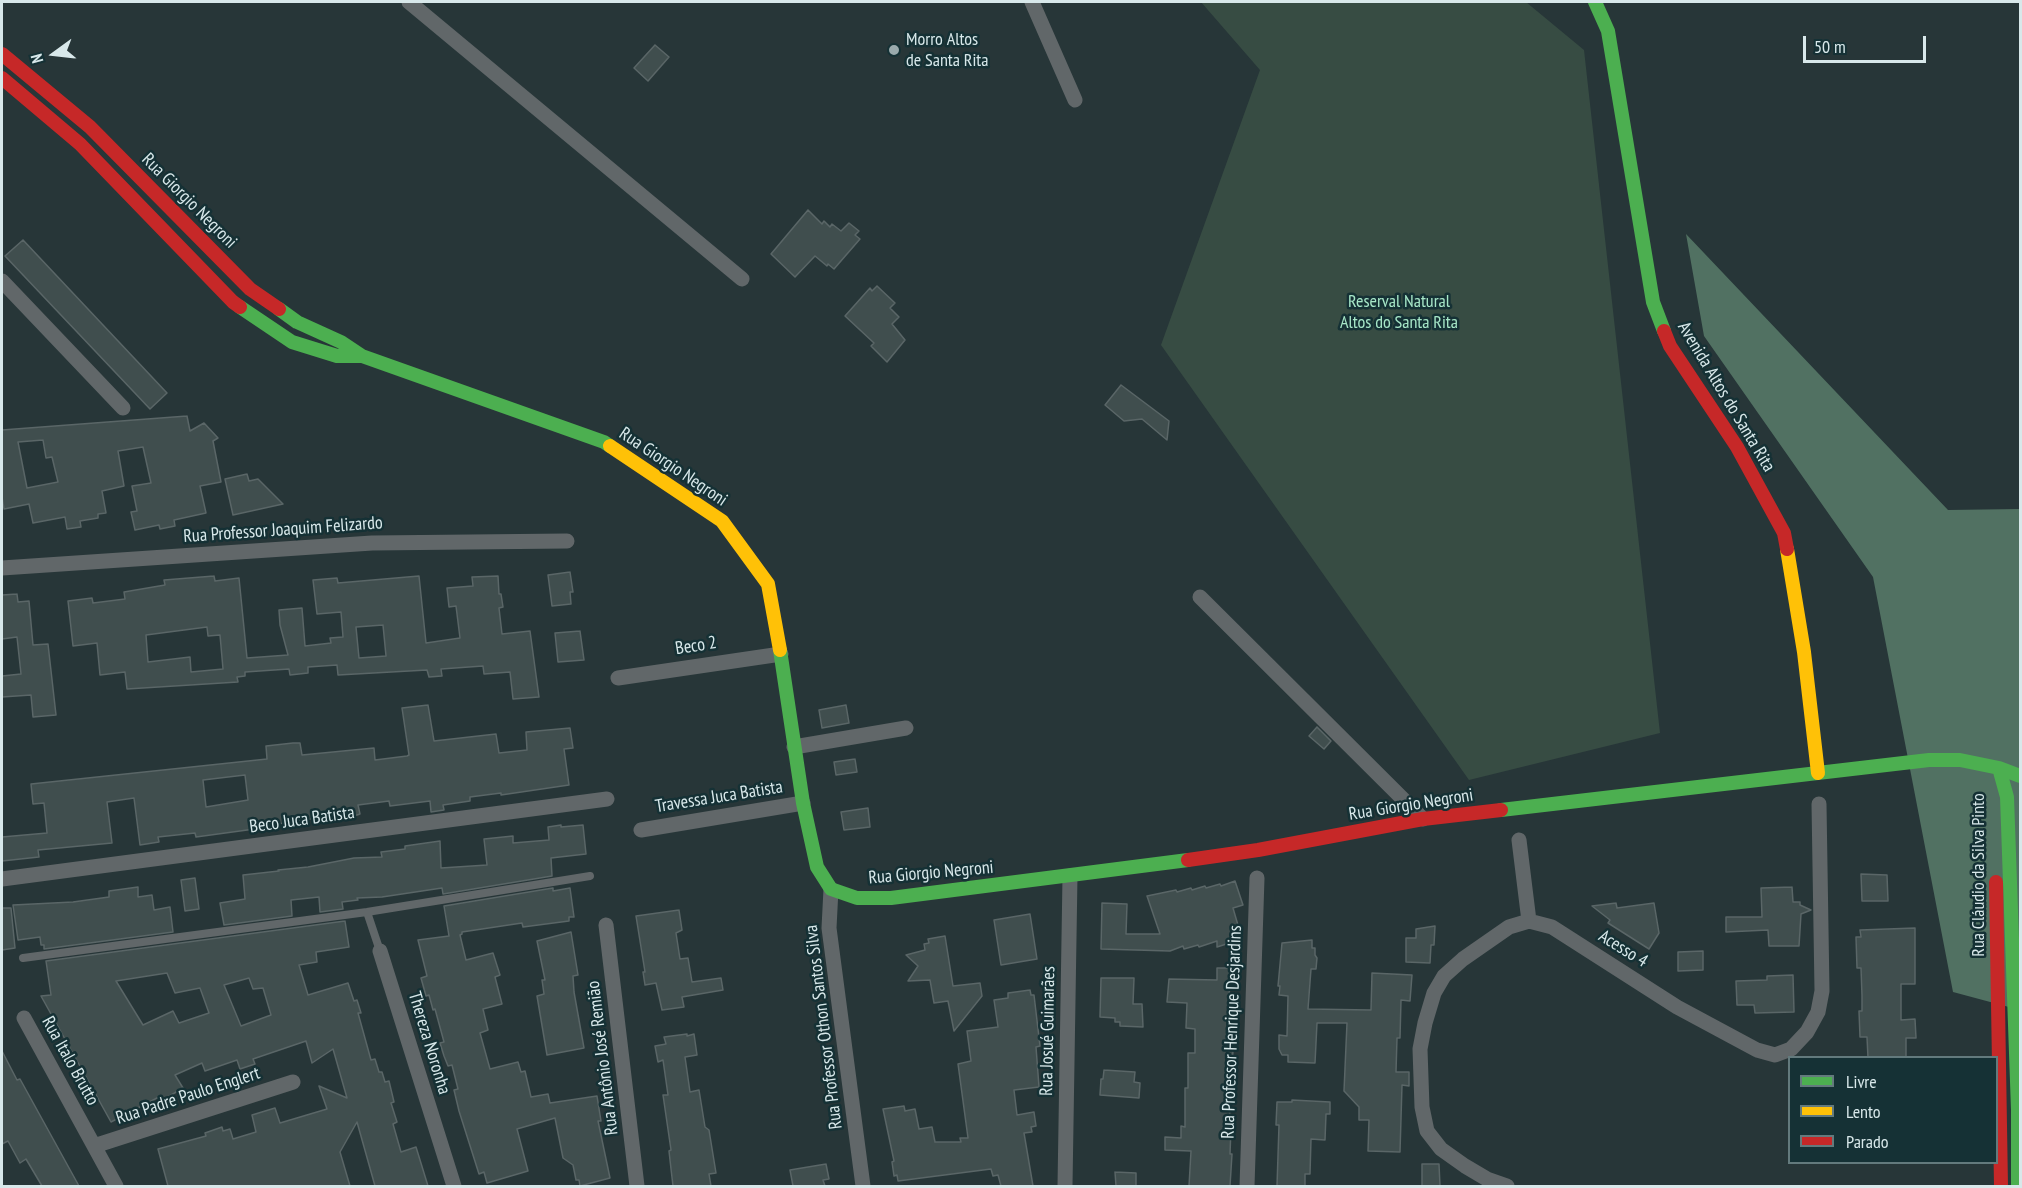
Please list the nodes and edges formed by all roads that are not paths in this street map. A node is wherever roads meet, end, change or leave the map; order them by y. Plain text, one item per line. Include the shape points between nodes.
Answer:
1 (409, 2) edge
2 (1032, 2) edge
3 (1595, 2) edge
4 (2, 54) edge
5 (2, 78) edge
6 (1076, 100) dead end
7 (742, 279) dead end
8 (2, 281) edge
9 (362, 356) junction
10 (123, 408) dead end
11 (567, 541) dead end
12 (2, 568) edge
13 (1200, 597) dead end
14 (780, 654) junction
15 (618, 678) dead end
16 (906, 728) dead end
17 (794, 747) junction
18 (2000, 768) junction
19 (1818, 773) junction
20 (2020, 777) edge
21 (607, 800) dead end
22 (802, 803) junction
23 (1819, 804) dead end
24 (1424, 819) junction
25 (641, 830) dead end
26 (1519, 840) dead end
27 (590, 876) dead end
28 (1070, 876) junction
29 (1257, 878) dead end
30 (2, 879) edge
31 (831, 889) junction
32 (368, 912) junction
33 (1529, 921) junction
34 (606, 925) dead end
35 (1998, 950) junction
36 (2013, 950) junction
37 (380, 951) joint
38 (23, 958) dead end
39 (24, 1018) dead end
40 (293, 1082) dead end
41 (2001, 1110) junction
42 (2018, 1110) junction
43 (94, 1146) junction
44 (117, 1186) edge
45 (454, 1186) edge
46 (637, 1186) edge
47 (863, 1186) edge
48 (1065, 1186) edge
49 (1247, 1186) edge
50 (1507, 1186) edge
51 (2001, 1186) edge
52 (2018, 1186) edge

1 - 7 street
2 - 6 street
3 - 19 street, Avenida Altos do Santa Rita via 1608,31 1653,302 1670,346 1737,447 1784,533 1804,652
4 - 9 street, Rua Giorgio Negroni via 90,127 250,289 297,322
5 - 9 street, Rua Giorgio Negroni via 80,144 233,303 292,342 337,356
8 - 10 street
9 - 14 street, Rua Giorgio Negroni via 604,442 722,521 768,584
11 - 12 street, Rua Professor Joaquim Felizardo via 372,543
13 - 24 street
14 - 15 street, Beco 2
14 - 17 street
16 - 17 street
17 - 22 street
18 - 19 street, Rua Giorgio Negroni via 1960,760 1929,760
18 - 20 street, Rua Giorgio Negroni
18 - 35 street, Rua Cláudio da Silva Pinto via 1995,794
18 - 36 street, Rua Cláudio da Silva Pinto via 2007,797
19 - 24 street, Rua Giorgio Negroni
21 - 30 street, Beco Juca Batista
22 - 25 street, Travessa Juca Batista
22 - 31 street via 817,867
23 - 33 street, Acesso 4 via 1822,991 1818,1012 1791,1049 1775,1055 1757,1050 1677,1007 1552,927
24 - 28 street, Rua Giorgio Negroni via 1258,850
26 - 33 street
27 - 32 lane
28 - 31 street, Rua Giorgio Negroni via 891,898 858,898
28 - 48 street, Rua Josué Guimarães
29 - 49 street, Rua Professor Henrique Desjardins
31 - 47 street, Rua Professor Othon Santos Silva via 829,928
32 - 37 lane, Thereza Noronha
32 - 38 lane
33 - 50 street via 1509,927 1444,976 1434,993 1420,1049 1427,1131 1440,1149 1487,1179
34 - 46 street, Rua Antônio José Remião
35 - 36 street
35 - 41 street, Rua Cláudio da Silva Pinto
36 - 42 street, Rua Cláudio da Silva Pinto
37 - 45 street, Thereza Noronha
39 - 43 street, Rua Italo Brutto
40 - 43 street, Rua Padre Paulo Englert
41 - 42 street
41 - 51 street, Rua Cláudio da Silva Pinto
42 - 52 street, Rua Cláudio da Silva Pinto
43 - 44 street, Rua Italo Brutto

